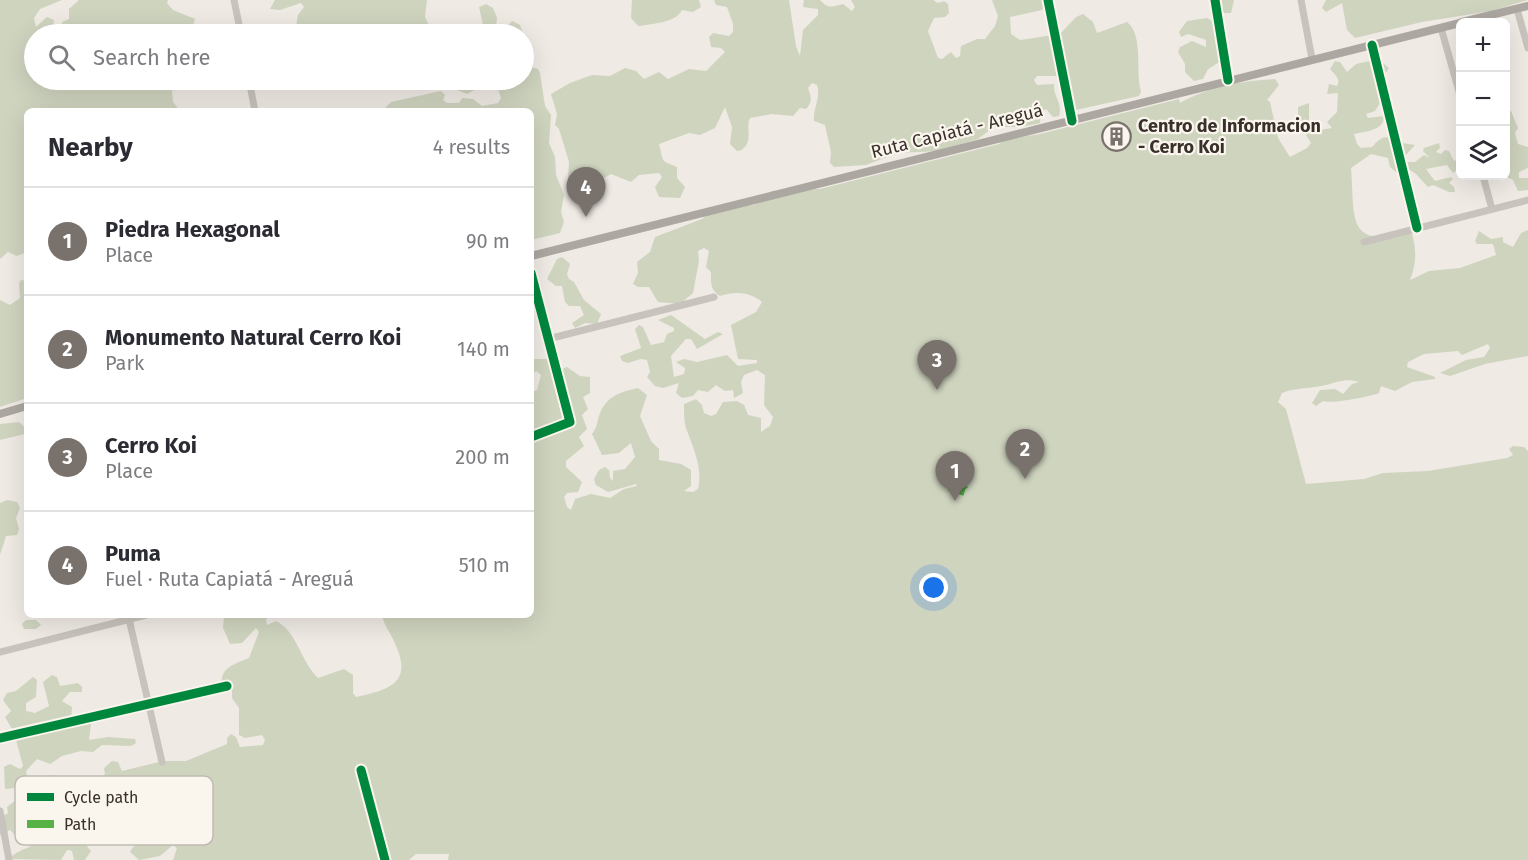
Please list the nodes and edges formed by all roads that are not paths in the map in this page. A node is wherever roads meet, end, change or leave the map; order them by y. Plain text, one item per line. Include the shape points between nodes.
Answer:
1 (234, 0) edge
2 (1048, 0) edge
3 (1215, 0) edge
4 (1300, 0) edge
5 (1528, 6) edge
6 (1517, 9) junction
7 (1481, 18) edge
8 (239, 24) edge
9 (1456, 24) edge
10 (1441, 27) junction
11 (1372, 45) junction
12 (1528, 48) edge
13 (1312, 59) junction
14 (1456, 78) edge
15 (1228, 80) junction
16 (251, 90) edge
17 (254, 108) edge
18 (1072, 121) junction
19 (1484, 180) edge
20 (1528, 200) edge
21 (1492, 209) junction
22 (1417, 228) junction
23 (1364, 242) dead end
24 (534, 255) edge
25 (534, 285) edge
26 (714, 297) dead end
27 (548, 339) junction
28 (24, 407) edge
29 (0, 414) edge
30 (534, 436) edge
31 (133, 618) edge
32 (129, 619) junction
33 (0, 652) edge
34 (227, 686) dead end
35 (148, 704) junction
36 (0, 738) edge
37 (162, 762) dead end
38 (361, 770) dead end
39 (0, 811) edge
40 (9, 860) edge
41 (385, 860) edge

1 - 8 street
2 - 18 street
3 - 15 street
4 - 13 street
5 - 6 main road, Ruta Capiatá - Areguá
6 - 7 main road, Ruta Capiatá - Areguá
6 - 12 street
9 - 10 main road, Ruta Capiatá - Areguá
10 - 11 main road, Ruta Capiatá - Areguá
10 - 14 street
11 - 13 main road, Ruta Capiatá - Areguá
11 - 22 street
13 - 15 main road, Ruta Capiatá - Areguá
15 - 18 main road, Ruta Capiatá - Areguá
16 - 17 street
18 - 24 main road, Ruta Capiatá - Areguá
19 - 21 street
20 - 21 street
21 - 22 street
22 - 23 street
25 - 27 street
26 - 27 street
27 - 30 street via 570,422
28 - 29 main road
31 - 32 street
32 - 33 street
32 - 35 street
34 - 35 street
35 - 36 street
35 - 37 street
38 - 41 street
39 - 40 street

